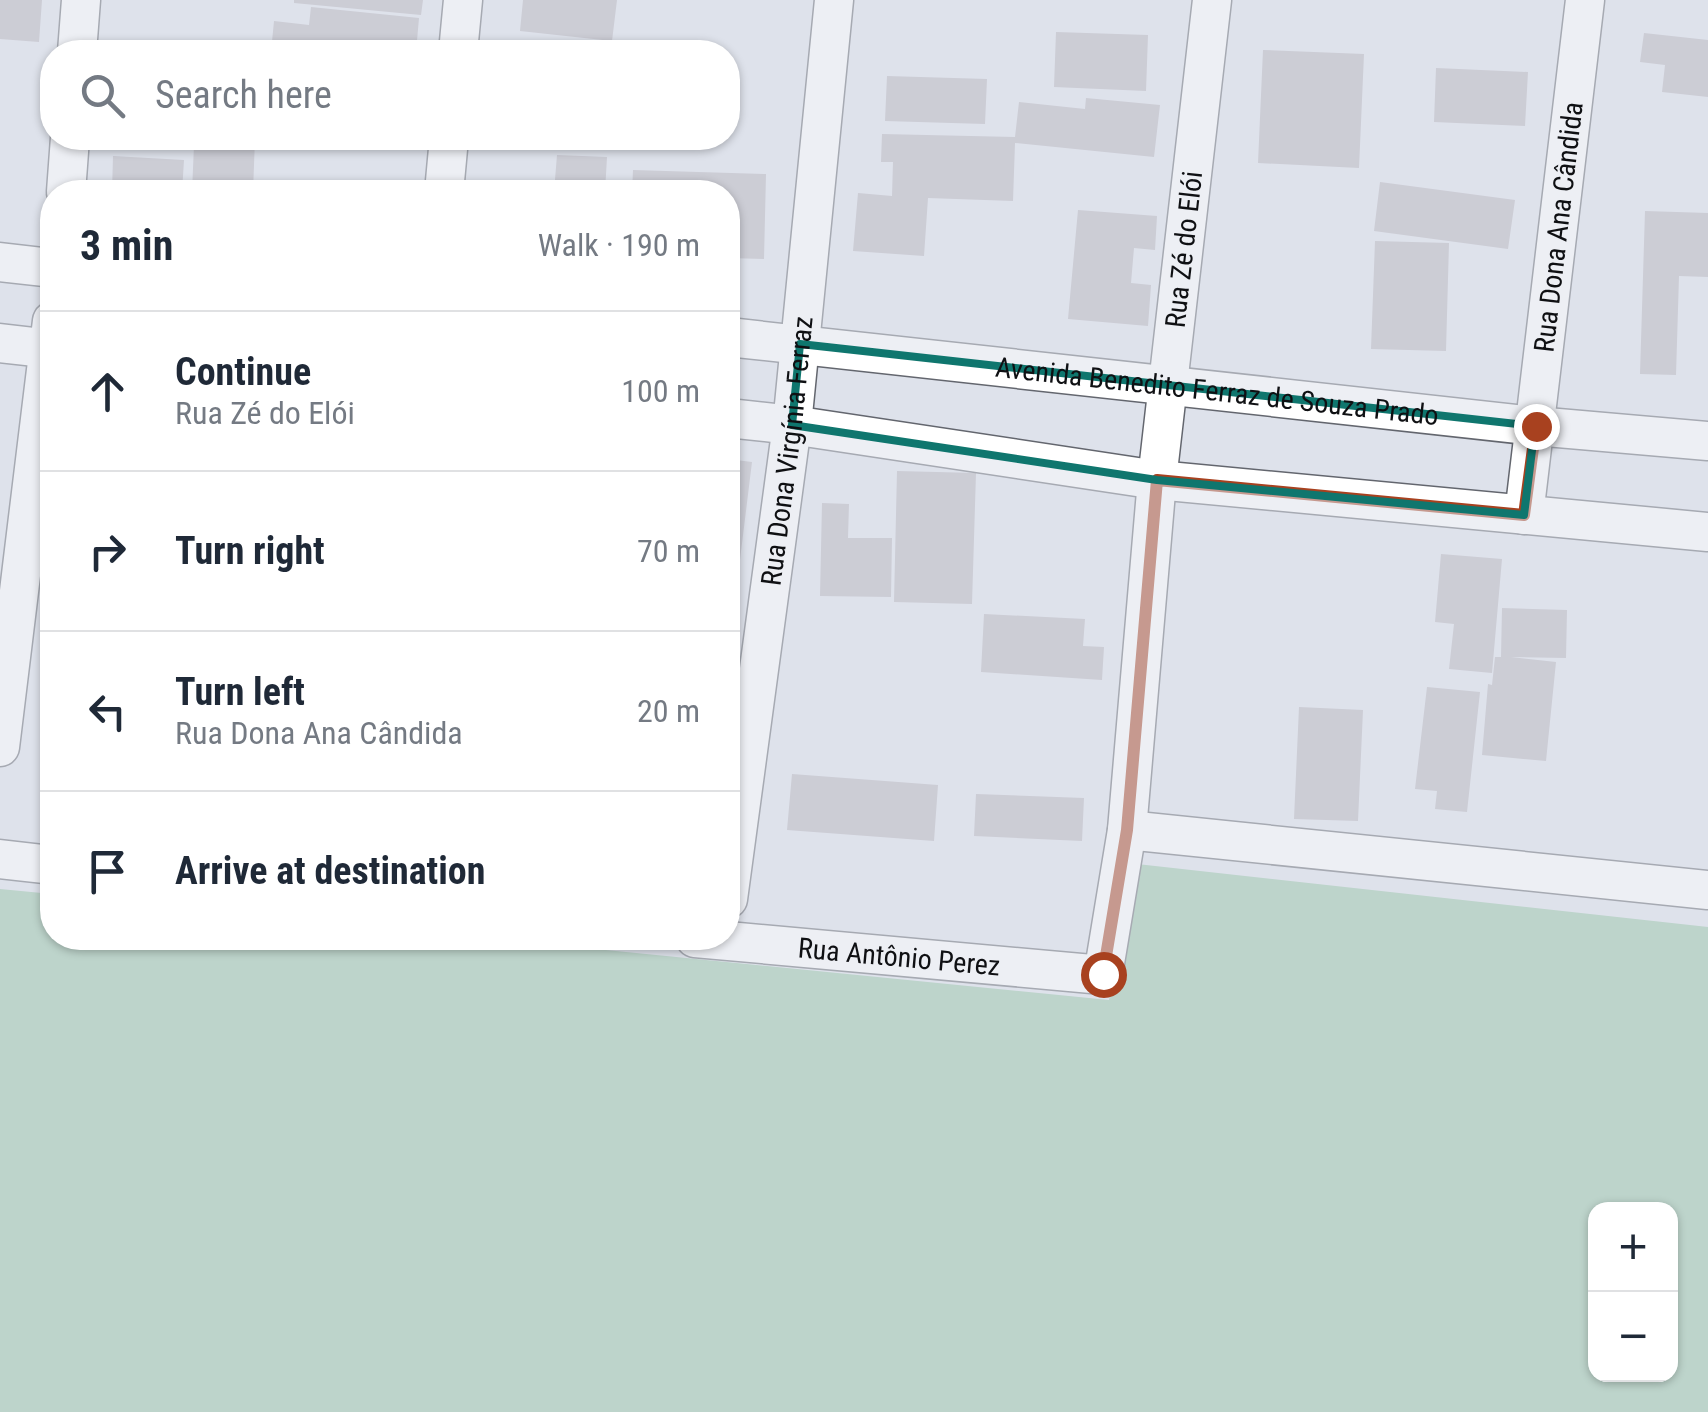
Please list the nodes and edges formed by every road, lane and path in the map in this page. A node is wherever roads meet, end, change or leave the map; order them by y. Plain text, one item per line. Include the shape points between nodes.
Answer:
1 (81, 0) edge
2 (463, 0) edge
3 (834, 0) edge
4 (1212, 0) edge
5 (1585, 0) edge
6 (78, 40) edge
7 (459, 40) edge
8 (69, 150) edge
9 (448, 150) edge
10 (67, 180) edge
11 (445, 180) edge
12 (0, 262) edge
13 (40, 267) edge
14 (740, 339) edge
15 (40, 340) edge
16 (0, 342) edge
17 (800, 344) junction
18 (1168, 384) junction
19 (740, 419) edge
20 (792, 425) junction
21 (1536, 426) junction
22 (40, 428) edge
23 (1708, 441) edge
24 (1157, 480) junction
25 (1524, 515) junction
26 (1708, 532) edge
27 (0, 747) edge
28 (740, 809) edge
29 (1127, 830) junction
30 (0, 858) edge
31 (40, 863) edge
32 (1708, 890) edge
33 (740, 941) edge
34 (1103, 974) joint

1 - 6 street
2 - 7 street
3 - 17 street, Rua Dona Virgínia Ferraz
4 - 18 street, Rua Zé do Elói
5 - 21 street, Rua Dona Ana Cândida
8 - 10 street
9 - 11 street
12 - 13 street
14 - 17 street, Avenida Benedito Ferraz de Souza Prado
15 - 16 street
17 - 18 street, Avenida Benedito Ferraz de Souza Prado
17 - 20 street, Rua Dona Virgínia Ferraz
18 - 21 street, Avenida Benedito Ferraz de Souza Prado
18 - 24 street, Rua Zé do Elói
19 - 20 street
20 - 24 street
20 - 28 street, Rua Dona Virgínia Ferraz
21 - 23 street, Avenida Benedito Ferraz de Souza Prado
21 - 25 street, Rua Dona Ana Cândida
22 - 27 street
24 - 25 street
24 - 29 street, Rua Zé do Elói
25 - 26 street
29 - 32 street
29 - 34 street, Rua Zé do Elói
30 - 31 street
33 - 34 street, Rua Antônio Perez

